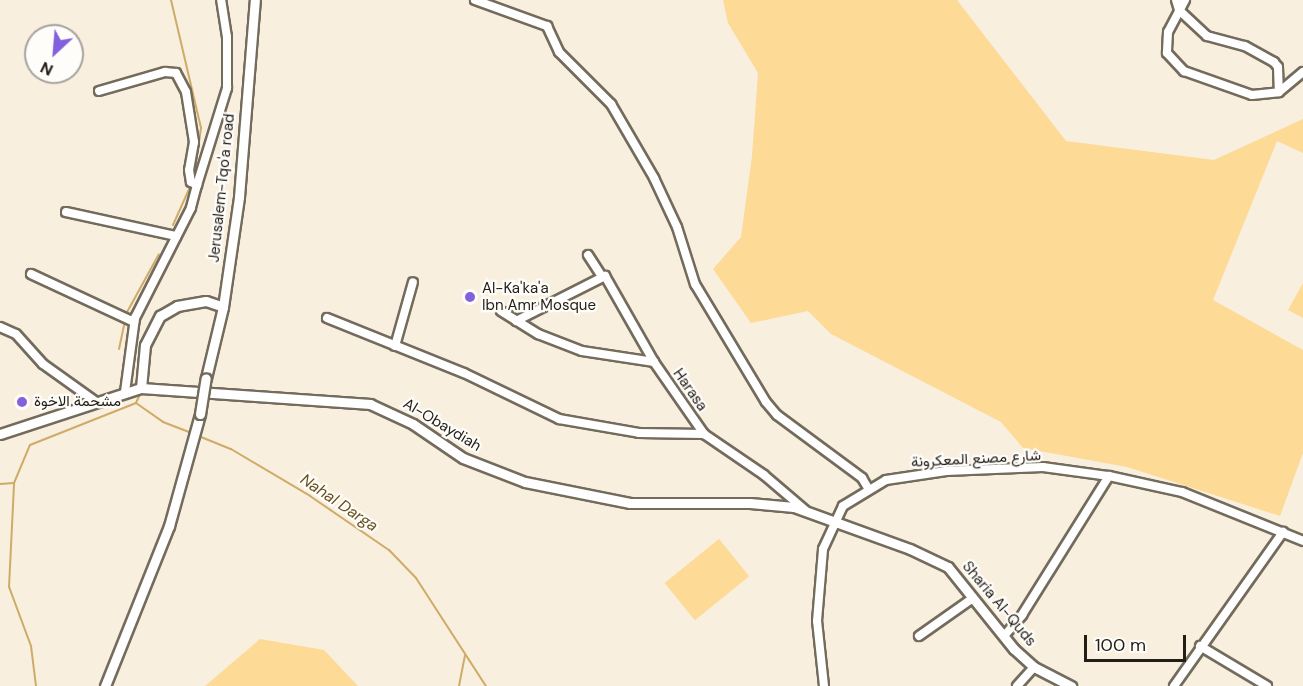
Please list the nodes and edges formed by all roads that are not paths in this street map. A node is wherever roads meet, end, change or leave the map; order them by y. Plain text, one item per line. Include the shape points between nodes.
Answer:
1 (221, 0) edge
2 (255, 0) edge
3 (475, 0) edge
4 (1176, 0) edge
5 (1185, 0) edge
6 (1179, 10) junction
7 (1303, 72) edge
8 (99, 91) dead end
9 (1279, 92) junction
10 (197, 185) junction
11 (66, 212) dead end
12 (176, 236) junction
13 (588, 255) dead end
14 (31, 274) dead end
15 (601, 275) junction
16 (413, 282) dead end
17 (223, 307) junction
18 (501, 311) dead end
19 (327, 318) dead end
20 (516, 321) junction
21 (134, 322) junction
22 (0, 327) edge
23 (395, 346) junction
24 (654, 362) junction
25 (141, 388) junction
26 (125, 392) junction
27 (96, 402) junction
28 (0, 434) edge
29 (704, 434) junction
30 (1110, 476) junction
31 (868, 488) junction
32 (807, 511) junction
33 (834, 520) junction
34 (1283, 532) junction
35 (1303, 541) edge
36 (973, 598) junction
37 (920, 636) dead end
38 (1004, 636) junction
39 (1200, 646) junction
40 (1034, 667) junction
41 (105, 686) edge
42 (824, 686) edge
43 (1017, 686) edge
44 (1071, 686) edge
45 (1174, 686) edge
46 (1267, 686) edge

1 - 10 street via 227,37 227,88
2 - 17 main road, Jerusalem-Tqo'a road via 239,197
3 - 31 street via 547,26 559,52 611,104 654,178 695,284 766,402 777,415 862,478
4 - 6 street
5 - 6 street
6 - 9 street via 1207,36 1245,46 1274,62 1278,67
6 - 9 street via 1168,32 1167,53 1184,71 1252,95
7 - 9 street
8 - 10 street via 165,72 176,73 191,115 194,142 189,170 191,182
10 - 12 street via 191,208
11 - 12 street
12 - 21 street
13 - 15 street
14 - 21 street
15 - 20 street
15 - 24 street via 618,295
16 - 23 street
17 - 25 main road via 206,301 177,306 160,316 145,345
17 - 41 main road, Jerusalem-Tqo'a road, bridge via 200,414 169,526
18 - 20 street, Harasa
19 - 23 street
20 - 24 street, Harasa via 582,351
21 - 26 street
22 - 27 street via 16,334 43,364
23 - 29 street via 464,373 532,408 586,426 668,435
24 - 29 street, Harasa
25 - 26 main road, Al-Obaydiah
25 - 32 main road, Al-Obaydiah via 370,404 413,424 464,458 525,482 581,496 630,503 777,505
26 - 27 main road, Al-Obaydiah
27 - 28 main road, Al-Obaydiah
29 - 32 street, Harasa via 764,475
30 - 31 street, شارع مصنع المعكرونة via 1043,467 946,471 905,476
30 - 34 street, شارع مصنع المعكرونة via 1182,492
30 - 38 street via 1022,615
31 - 33 street, شارع مصنع المعكرونة via 843,506
32 - 33 main road, Al-Obaydiah
33 - 36 main road, Sharia Al-Quds via 948,567
33 - 42 street via 819,571 817,621
34 - 35 street, شارع مصنع المعكرونة
34 - 39 street
36 - 37 street
36 - 38 main road, Sharia Al-Quds
38 - 40 main road, Sharia Al-Quds
39 - 45 street
39 - 46 street
40 - 43 street
40 - 44 main road, Sharia Al-Quds

